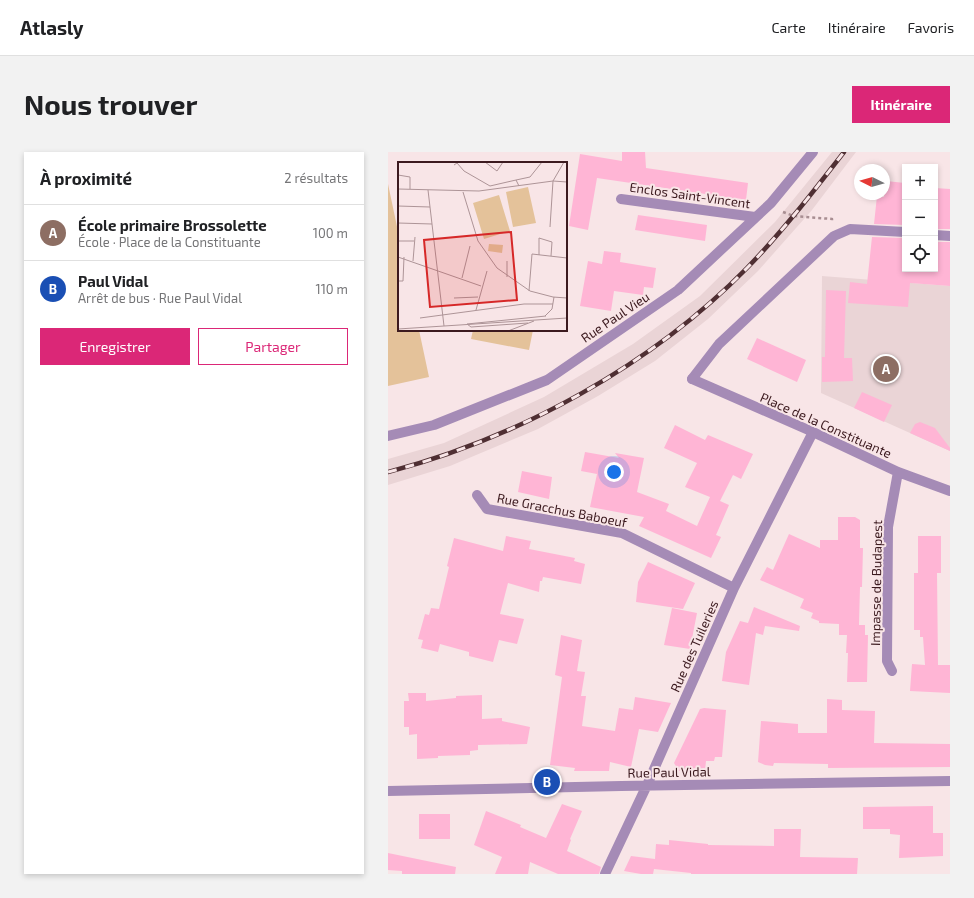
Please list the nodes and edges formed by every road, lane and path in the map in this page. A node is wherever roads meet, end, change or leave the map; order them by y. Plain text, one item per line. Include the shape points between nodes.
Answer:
1 (813, 152) edge
2 (620, 199) dead end
3 (771, 203) junction
4 (755, 217) junction
5 (902, 232) edge
6 (938, 235) edge
7 (834, 236) junction
8 (950, 236) edge
9 (814, 432) junction
10 (388, 436) edge
11 (898, 472) junction
12 (950, 491) edge
13 (477, 495) dead end
14 (734, 588) junction
15 (892, 671) dead end
16 (950, 781) edge
17 (647, 785) junction
18 (388, 791) edge
19 (605, 874) edge

1 - 3 street, Rue Paul Vieu
2 - 4 street, Enclos Saint-Vincent
3 - 4 street, Rue Paul Vieu
3 - 7 path via 784,213 794,216 832,219
4 - 10 street, Rue Paul Vieu via 678,290 547,380 434,425
5 - 7 street via 850,229
6 - 8 street
7 - 9 street, Place de la Constituante via 719,344 692,379
9 - 11 street, Place de la Constituante
9 - 14 street, Rue des Tuileries
11 - 12 street, Place de la Constituante
11 - 15 street, Impasse de Budapest via 888,527 887,661
13 - 14 street, Rue Gracchus Baboeuf via 487,509 622,533
14 - 17 street, Rue des Tuileries
16 - 17 street, Rue Paul Vidal
17 - 18 street, Rue Paul Vidal
17 - 19 street, Rue des Tuileries

